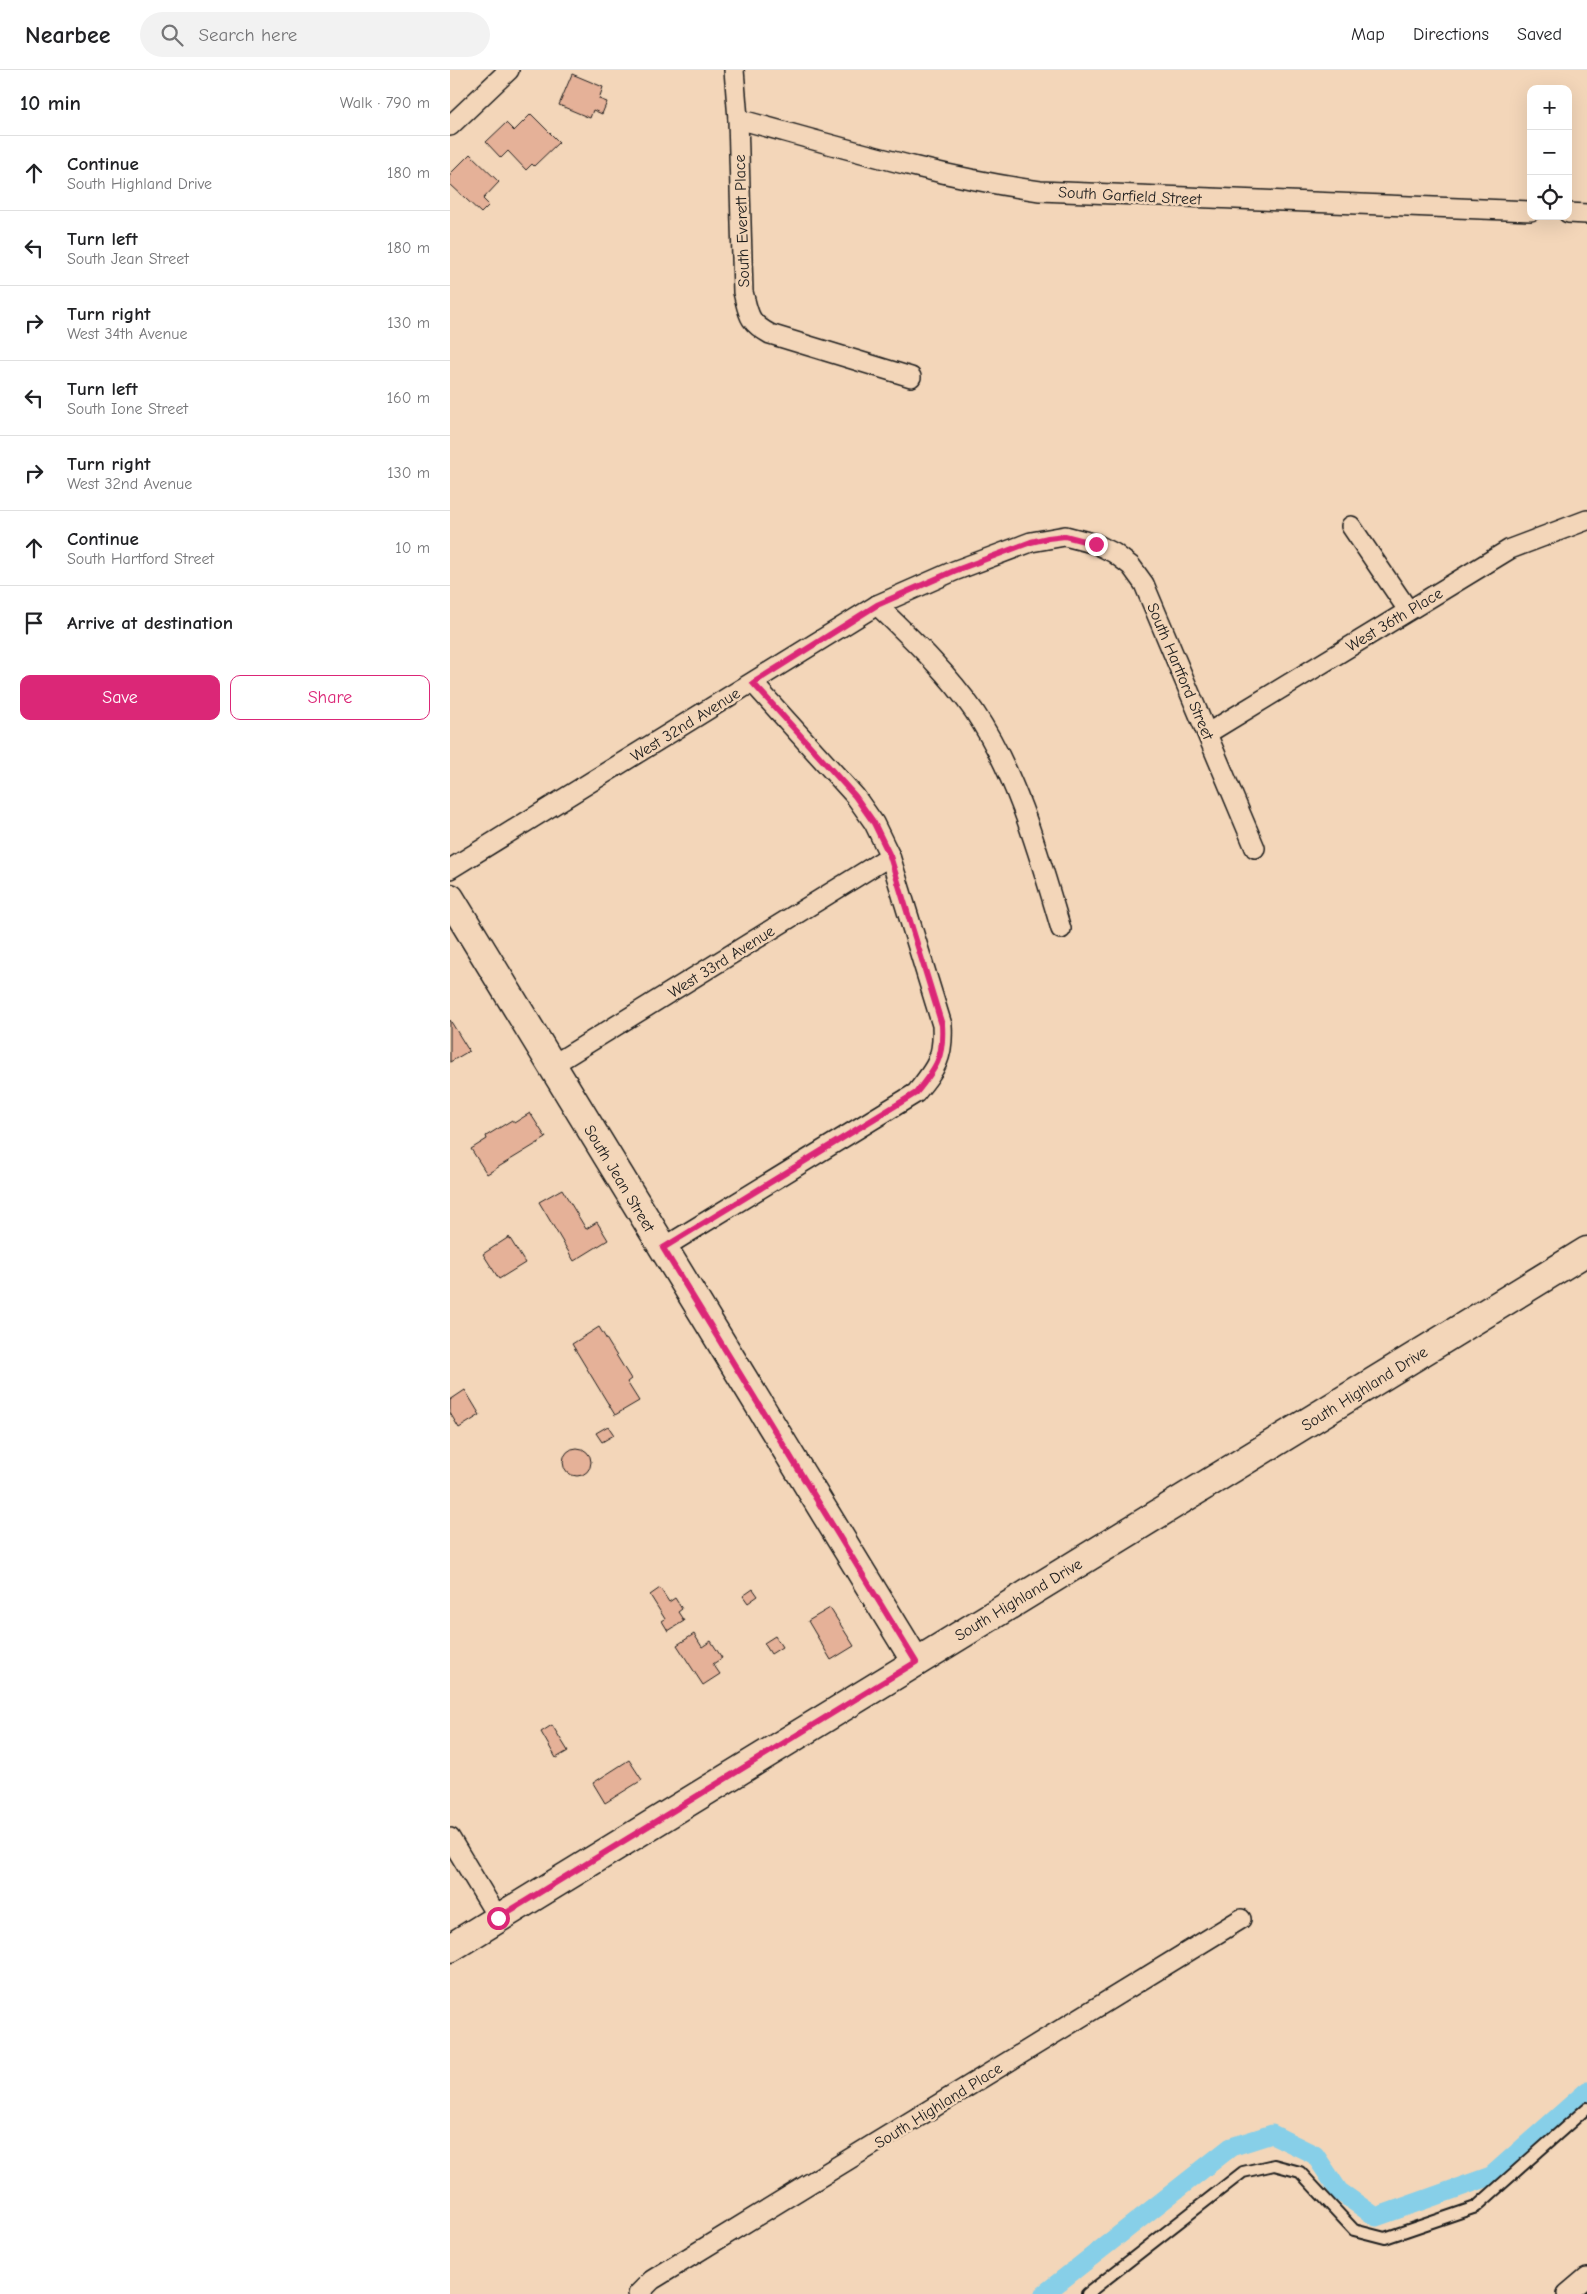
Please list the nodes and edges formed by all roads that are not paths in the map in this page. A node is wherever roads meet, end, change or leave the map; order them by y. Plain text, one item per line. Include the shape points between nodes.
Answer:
1 (509, 70) edge
2 (734, 70) edge
3 (738, 119) junction
4 (450, 126) edge
5 (1527, 211) edge
6 (1572, 213) edge
7 (1587, 214) edge
8 (911, 377) dead end
9 (1587, 520) edge
10 (1351, 526) dead end
11 (1065, 536) joint
12 (877, 605) junction
13 (1408, 610) junction
14 (753, 683) junction
15 (1208, 733) junction
16 (1255, 848) dead end
17 (890, 856) junction
18 (450, 869) edge
19 (450, 898) edge
20 (1060, 929) dead end
21 (552, 1066) junction
22 (663, 1248) junction
23 (1587, 1251) edge
24 (916, 1662) junction
25 (450, 1838) edge
26 (498, 1918) junction
27 (1241, 1919) dead end
28 (450, 1948) edge
29 (1587, 2108) edge
30 (638, 2294) edge
31 (1087, 2294) edge

1 - 4 street
2 - 3 street, South Everett Place
3 - 5 street, South Garfield Street via 930,171 1040,191
3 - 8 street, South Everett Place via 742,292 755,325 770,334
6 - 7 street
9 - 13 street, West 36th Place via 1510,549
10 - 13 street
11 - 12 street, West 32nd Avenue via 1031,542
11 - 15 street, South Hartford Street via 1096,544 1132,566 1144,584
12 - 14 street, West 32nd Avenue
12 - 20 street via 931,659 975,712 1006,769 1032,833
13 - 15 street, West 36th Place
14 - 17 street via 855,796 874,823
14 - 18 street, West 32nd Avenue
15 - 16 street, South Hartford Street
17 - 21 street, West 33rd Avenue
17 - 22 street via 942,1025 942,1054 931,1074 916,1093
19 - 21 street, South Jean Street
21 - 22 street, South Jean Street
22 - 24 street, South Jean Street
23 - 24 street, South Highland Drive
24 - 26 street, South Highland Drive
25 - 26 street
26 - 28 street, South Highland Drive
27 - 30 street, South Highland Place via 652,2280
29 - 31 lane via 1476,2207 1385,2238 1354,2230 1300,2172 1274,2165 1243,2172

